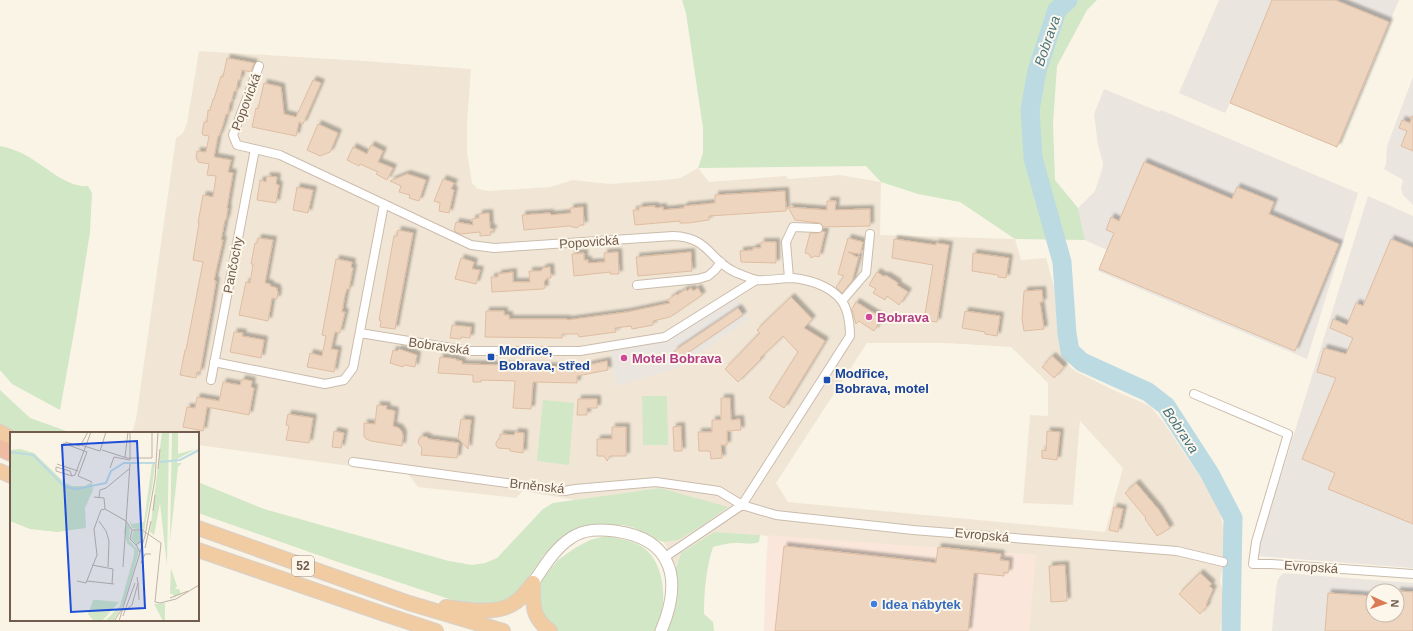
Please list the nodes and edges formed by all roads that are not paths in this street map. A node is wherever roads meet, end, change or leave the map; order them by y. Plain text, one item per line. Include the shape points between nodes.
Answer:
1 (259, 66) dead end
2 (255, 149) junction
3 (384, 204) junction
4 (818, 228) dead end
5 (870, 234) dead end
6 (721, 262) junction
7 (789, 278) junction
8 (756, 280) junction
9 (637, 285) dead end
10 (842, 301) junction
11 (360, 333) junction
12 (214, 362) junction
13 (210, 380) dead end
14 (1194, 394) dead end
15 (0, 432) edge
16 (10, 437) edge
17 (0, 448) edge
18 (10, 453) edge
19 (353, 462) dead end
20 (0, 471) edge
21 (10, 476) edge
22 (742, 505) junction
23 (199, 528) edge
24 (199, 550) edge
25 (665, 557) junction
26 (1223, 562) dead end
27 (1413, 574) edge
28 (533, 583) junction
29 (409, 603) junction
30 (384, 614) junction
31 (417, 631) edge
32 (436, 631) edge
33 (503, 631) edge
34 (550, 631) edge
35 (661, 631) edge

1 - 2 street, Popovická via 233,135 237,145
2 - 3 street, Popovická via 280,155
2 - 12 street, Pančochy
3 - 6 street, Popovická via 471,245 494,248 680,236 699,242
3 - 11 street
4 - 7 street via 793,227 786,242
5 - 10 street via 866,273
6 - 8 street, Popovická via 732,271
6 - 9 street via 712,273 703,277
7 - 8 street, Popovická
7 - 10 street, Popovická via 818,283
8 - 11 street, Bobravská via 666,336 580,351 470,351
10 - 22 street via 848,317 850,336
11 - 12 street via 353,368 344,380 325,384
12 - 13 street, Pančochy
14 - 27 street, Evropská via 1288,434 1256,542 1253,564
15 - 16 highway
17 - 18 highway
19 - 22 street, Brněnská via 565,491 656,482 719,491
20 - 21 highway
22 - 25 street
22 - 26 street, Evropská via 776,515 905,529 1178,551
23 - 29 highway, 52
24 - 30 highway, 52
25 - 28 street via 654,545 629,534 591,530 578,534 564,544 548,560
25 - 35 street via 671,572 672,594 669,612
28 - 29 highway via 516,601 495,610
28 - 34 highway via 534,610 540,622
29 - 33 highway, 52
30 - 31 highway
30 - 32 highway, 52

